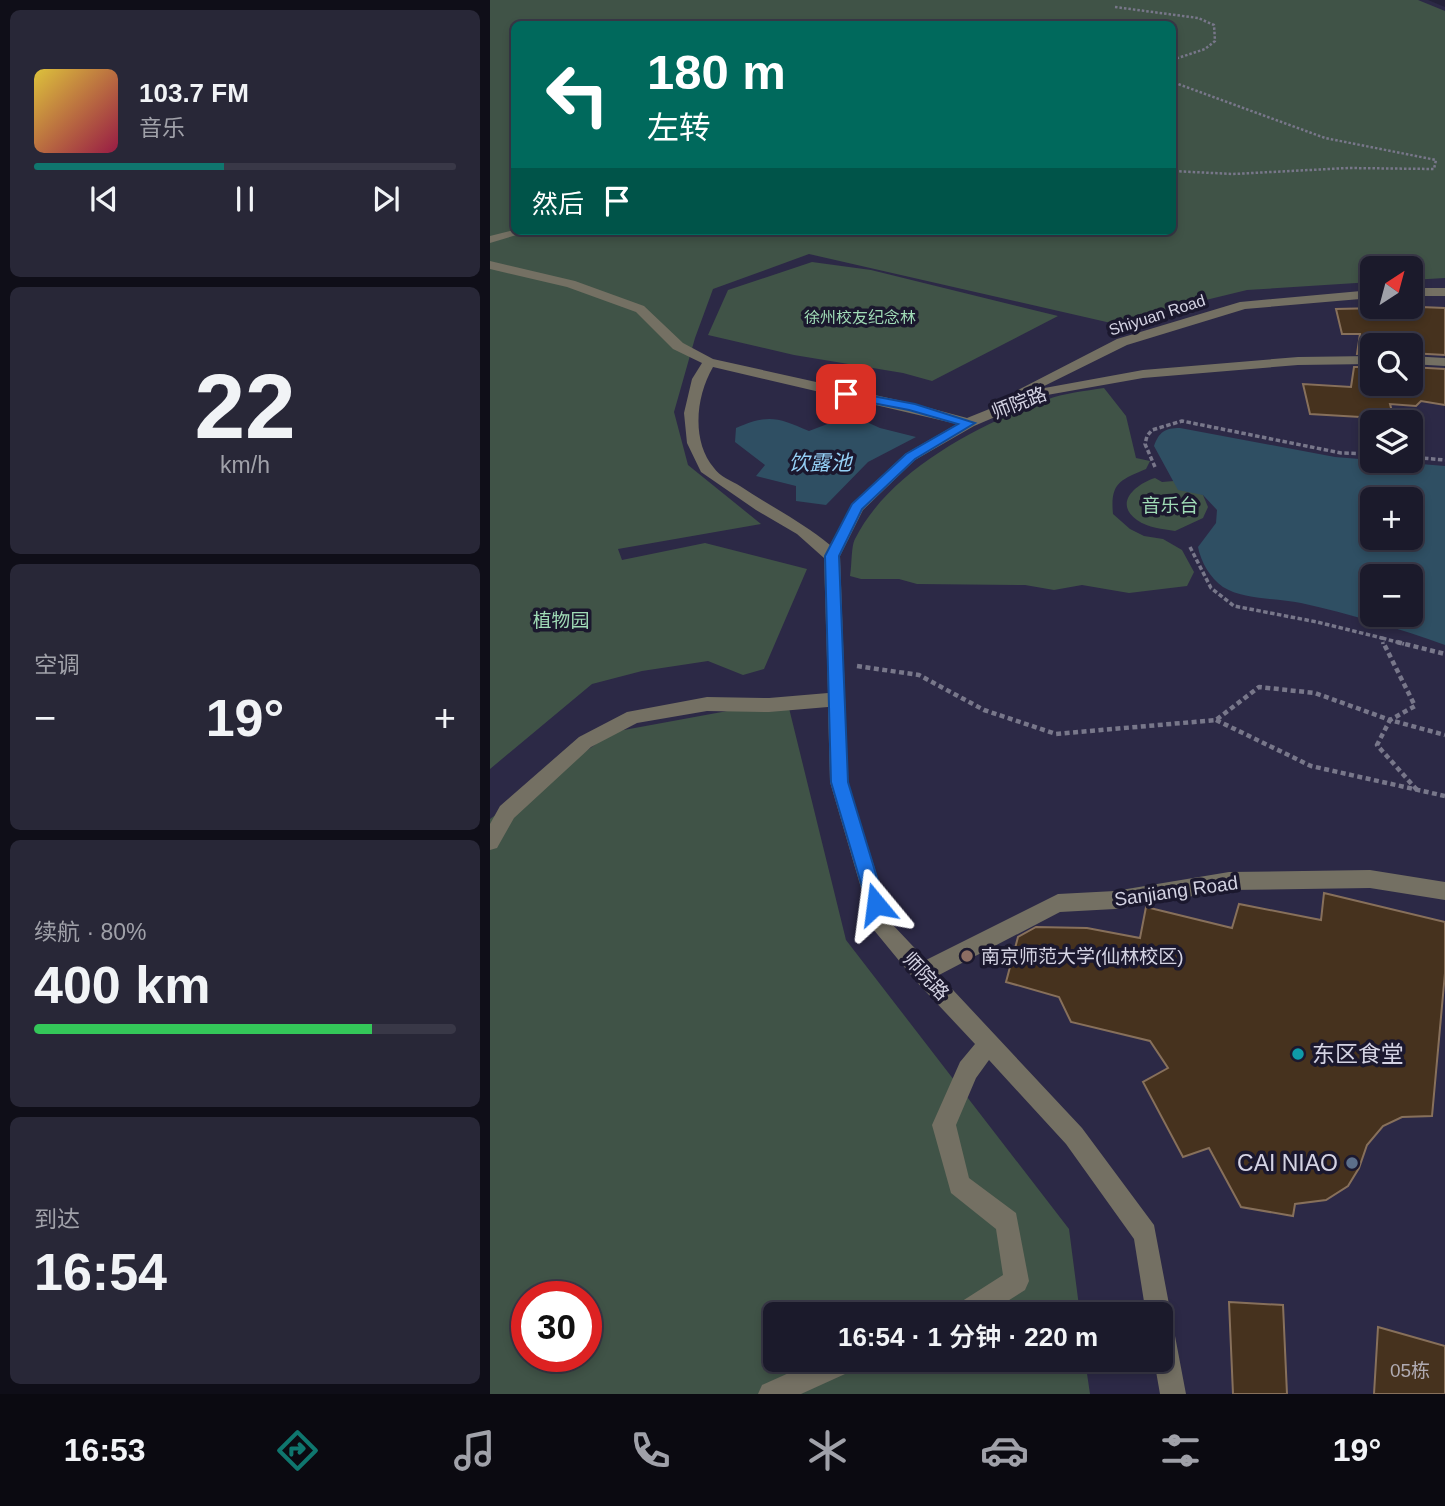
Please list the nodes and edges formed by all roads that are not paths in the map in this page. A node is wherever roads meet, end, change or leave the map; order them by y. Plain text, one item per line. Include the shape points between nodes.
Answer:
1 (511, 234) edge
2 (490, 240) edge
3 (490, 265) edge
4 (1423, 292) edge
5 (1445, 292) edge
6 (1360, 295) edge
7 (1360, 360) edge
8 (1423, 361) edge
9 (709, 362) junction
10 (1445, 362) edge
11 (969, 423) junction
12 (832, 556) junction
13 (837, 699) junction
14 (490, 842) edge
15 (1445, 891) edge
16 (922, 973) junction
17 (989, 1043) junction
18 (984, 1302) edge
19 (1157, 1302) edge
20 (820, 1372) edge
21 (1169, 1372) edge
22 (771, 1394) edge
23 (1173, 1394) edge

1 - 2 street
3 - 9 street via 571,284 640,309 678,346
4 - 5 street
6 - 11 street, Shiyuan Road via 1244,305 1122,342 1030,386
7 - 11 street, 师院路 via 1143,374 1044,392
8 - 10 street
9 - 11 street
9 - 12 street via 699,379 691,413 694,443 708,472 802,530
11 - 12 street, 师院路 via 910,457 857,507
12 - 13 street, 师院路
13 - 14 street via 707,704 633,717 585,742 506,812
13 - 16 street, 师院路 via 839,782 883,929
15 - 16 street, Sanjiang Road via 1370,879 1229,881 1115,900 1058,903
16 - 17 street, 师院路
17 - 18 street via 968,1070 944,1125 959,1185 1007,1222 1016,1281
17 - 19 street, 师院路 via 1074,1136 1145,1234
20 - 22 street
21 - 23 street

